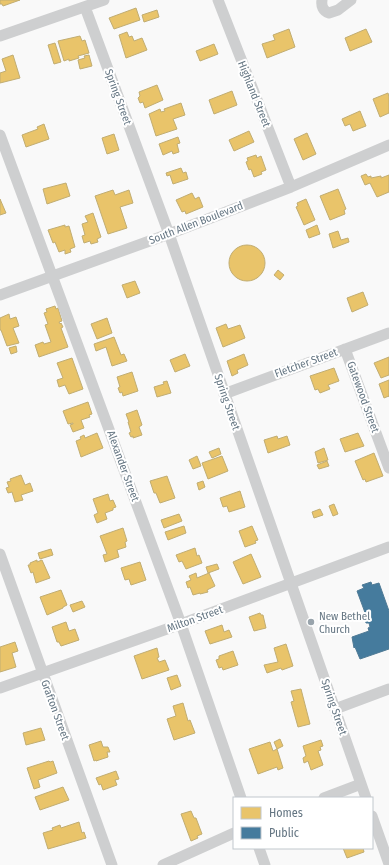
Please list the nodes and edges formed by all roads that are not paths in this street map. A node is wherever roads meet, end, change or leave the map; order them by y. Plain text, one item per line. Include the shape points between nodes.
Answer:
1 (103, 0) edge
2 (218, 0) edge
3 (322, 0) edge
4 (351, 0) edge
5 (85, 7) junction
6 (0, 36) edge
7 (0, 135) edge
8 (389, 145) edge
9 (291, 187) junction
10 (169, 234) junction
11 (53, 276) junction
12 (0, 295) edge
13 (389, 333) edge
14 (345, 348) junction
15 (224, 394) junction
16 (389, 468) edge
17 (389, 547) edge
18 (0, 554) edge
19 (291, 583) junction
20 (181, 624) junction
21 (42, 673) junction
22 (0, 688) edge
23 (389, 689) edge
24 (335, 709) junction
25 (361, 784) junction
26 (241, 797) edge
27 (327, 797) edge
28 (366, 797) edge
29 (373, 819) edge
30 (233, 833) edge
31 (259, 849) edge
32 (389, 864) edge
33 (112, 865) edge
34 (163, 865) edge
35 (265, 865) edge

1 - 5 street
2 - 9 street, Highland Street
3 - 4 street via 324,9 329,13
5 - 6 street
5 - 10 street, Spring Street
7 - 11 street, Alexander Street
8 - 9 street, South Allen Boulevard
9 - 10 street, South Allen Boulevard
10 - 11 street, South Allen Boulevard
10 - 15 street, Spring Street
11 - 12 street, South Allen Boulevard
11 - 20 street, Alexander Street
13 - 14 street, Fletcher Street
14 - 15 street, Fletcher Street
14 - 16 street, Gatewood Street
15 - 19 street, Spring Street
17 - 19 street, Milton Street
18 - 21 street, Grafton Street
19 - 20 street, Milton Street
19 - 24 street, Spring Street
20 - 21 street, Milton Street
20 - 26 street, Alexander Street
21 - 22 street, Milton Street
21 - 33 street, Grafton Street
23 - 24 street
24 - 25 street, Spring Street
25 - 27 street
25 - 28 street, Spring Street
29 - 32 street
30 - 34 street
31 - 35 street

